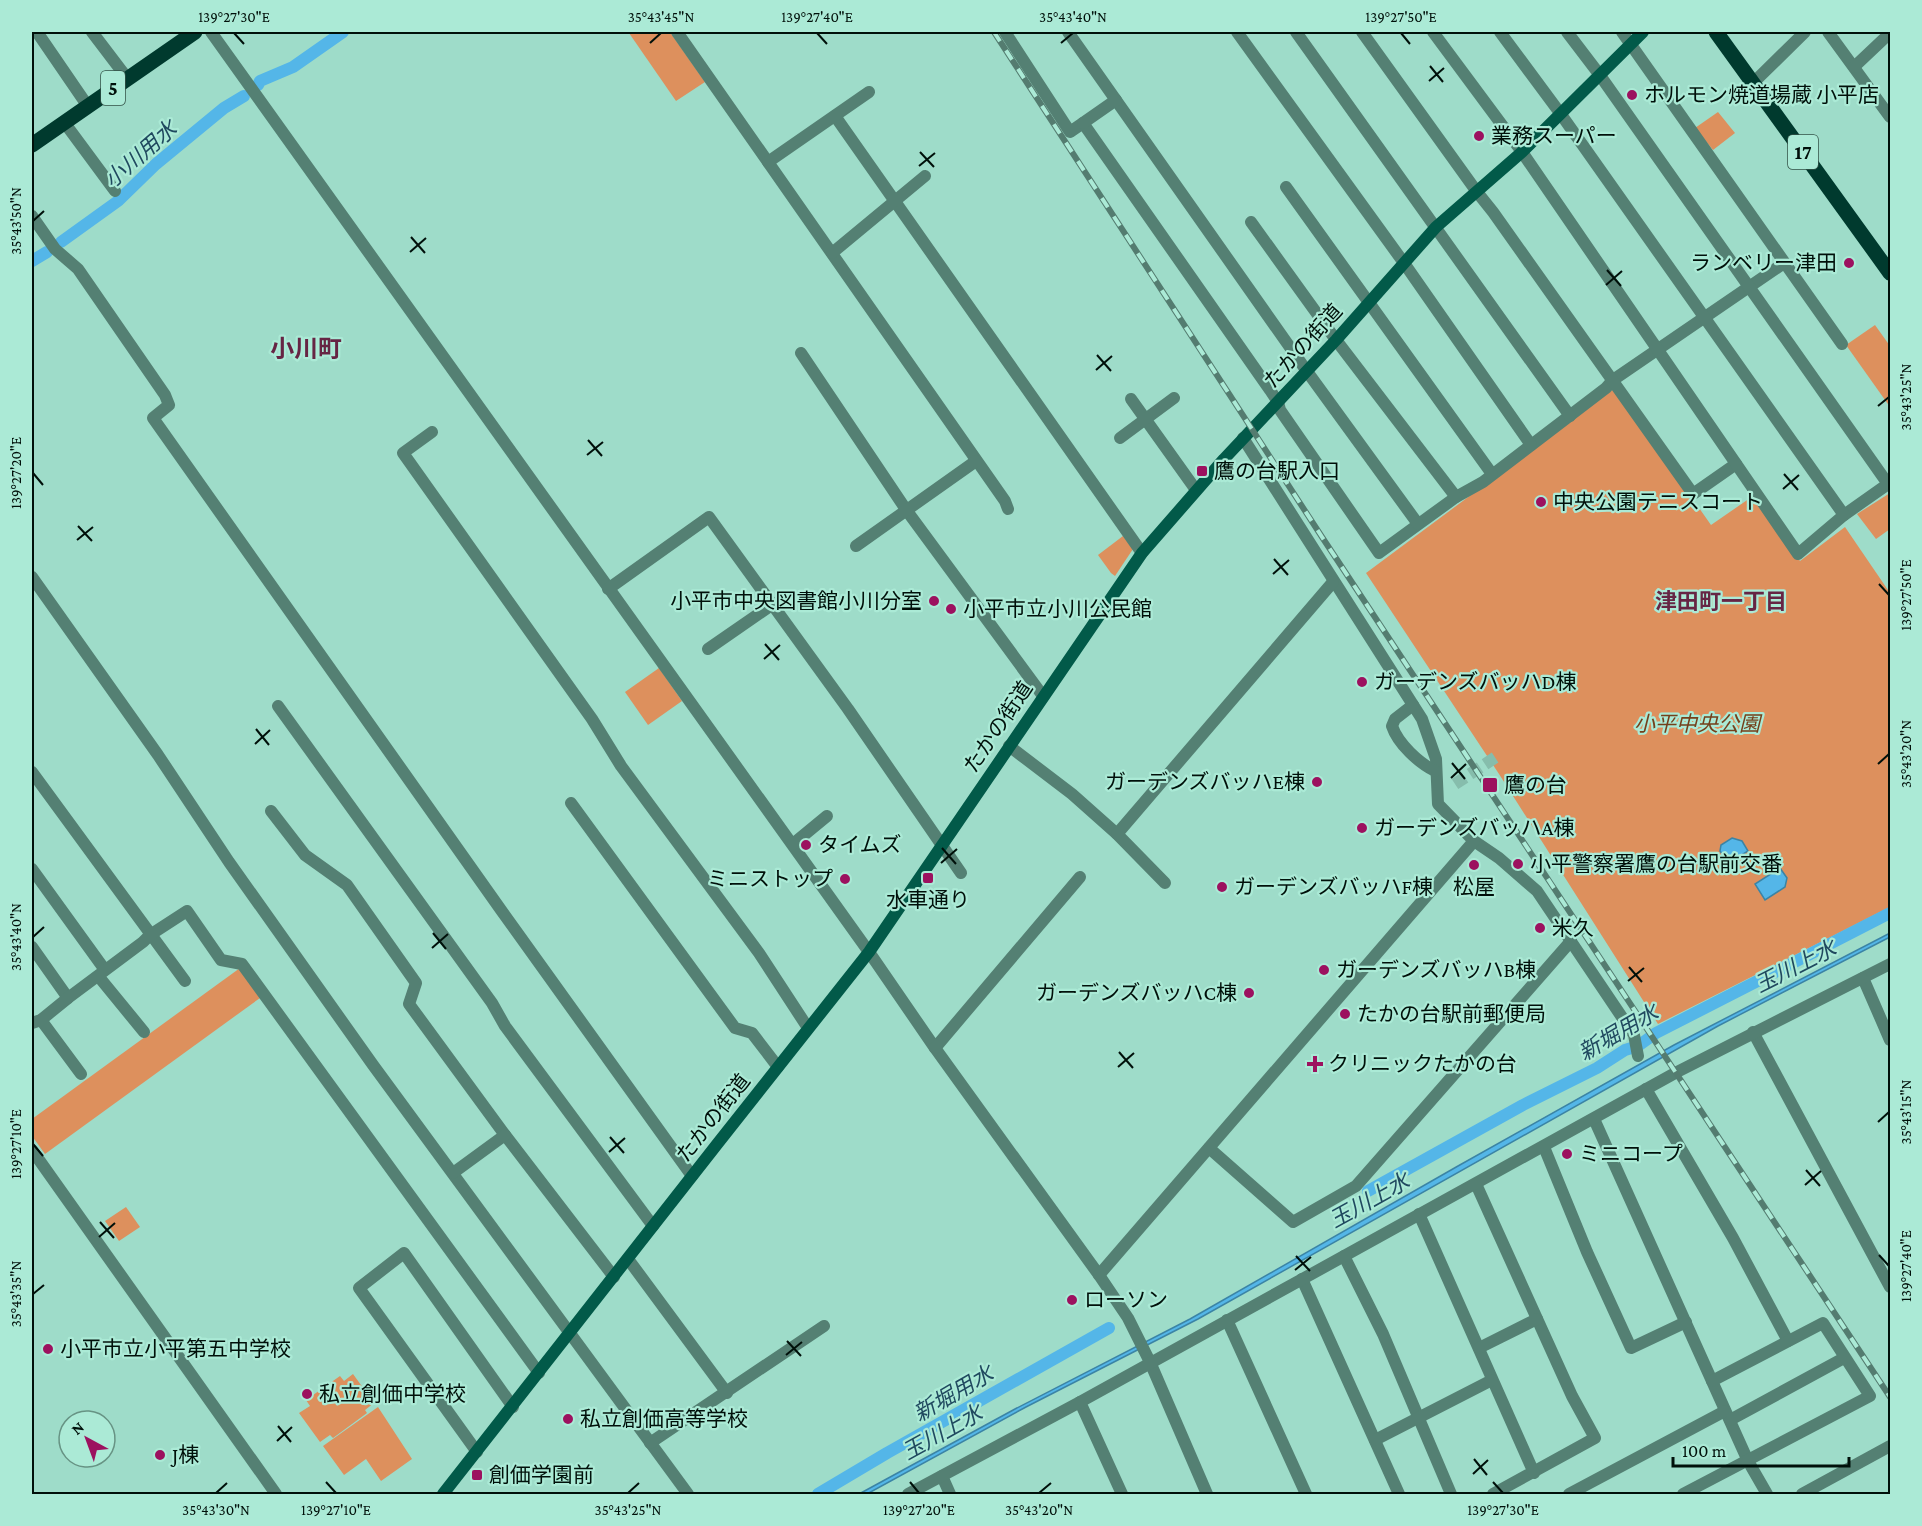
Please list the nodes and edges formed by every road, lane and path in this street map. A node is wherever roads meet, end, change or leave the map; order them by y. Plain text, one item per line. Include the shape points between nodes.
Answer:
1 (37, 32) edge
2 (92, 32) edge
3 (195, 32) edge
4 (211, 32) edge
5 (677, 32) edge
6 (1005, 32) edge
7 (1068, 32) edge
8 (1237, 32) edge
9 (1296, 32) edge
10 (1362, 32) edge
11 (1433, 32) edge
12 (1500, 32) edge
13 (1567, 32) edge
14 (1622, 32) edge
15 (1643, 32) edge
16 (1805, 32) edge
17 (1828, 32) edge
18 (1720, 33) edge
19 (1890, 33) edge
20 (1631, 44) junction
21 (1854, 67) junction
22 (1599, 74) junction
23 (127, 78) junction
24 (1753, 84) junction
25 (869, 92) dead end
26 (1116, 100) junction
27 (87, 105) junction
28 (1889, 112) edge
29 (1560, 113) junction
30 (835, 116) junction
31 (64, 122) junction
32 (1083, 123) junction
33 (32, 145) edge
34 (1522, 152) junction
35 (768, 162) junction
36 (926, 176) dead end
37 (1286, 188) dead end
38 (115, 191) dead end
39 (1477, 192) junction
40 (894, 202) junction
41 (32, 216) edge
42 (1251, 222) dead end
43 (1436, 227) junction
44 (832, 253) junction
45 (1404, 263) junction
46 (1784, 263) junction
47 (1890, 273) edge
48 (1749, 287) junction
49 (1368, 303) junction
50 (1704, 318) junction
51 (1335, 340) junction
52 (1842, 344) dead end
53 (1657, 350) junction
54 (801, 353) dead end
55 (1306, 370) junction
56 (1613, 380) junction
57 (1174, 398) dead end
58 (1131, 399) dead end
59 (1278, 402) junction
60 (1570, 416) junction
61 (1145, 419) junction
62 (432, 432) dead end
63 (1120, 438) dead end
64 (1243, 438) junction
65 (1531, 445) junction
66 (976, 461) junction
67 (1736, 464) junction
68 (1492, 474) junction
69 (1196, 490) junction
70 (1456, 497) junction
71 (1008, 509) dead end
72 (907, 510) junction
73 (1844, 514) junction
74 (1418, 524) junction
75 (856, 546) dead end
76 (1142, 553) junction
77 (32, 577) edge
78 (1333, 582) junction
79 (608, 589) junction
80 (773, 604) junction
81 (708, 649) dead end
82 (1043, 696) junction
83 (1413, 705) junction
84 (278, 706) dead end
85 (1009, 746) junction
86 (1435, 771) junction
87 (32, 772) edge
88 (572, 803) dead end
89 (271, 811) dead end
90 (827, 816) dead end
91 (1117, 834) junction
92 (1474, 841) junction
93 (942, 843) junction
94 (793, 844) junction
95 (32, 869) edge
96 (961, 873) dead end
97 (1080, 877) dead end
98 (1165, 883) dead end
99 (150, 935) junction
100 (1571, 941) junction
101 (32, 947) edge
102 (869, 952) junction
103 (1890, 964) edge
104 (102, 974) junction
105 (1863, 978) junction
106 (185, 981) dead end
107 (68, 998) junction
108 (35, 1021) edge
109 (808, 1028) junction
110 (144, 1032) dead end
111 (1753, 1032) junction
112 (1890, 1040) edge
113 (935, 1048) junction
114 (1637, 1054) dead end
115 (778, 1067) junction
116 (81, 1074) dead end
117 (1651, 1084) junction
118 (1594, 1119) junction
119 (505, 1135) junction
120 (1544, 1146) junction
121 (1209, 1148) junction
122 (32, 1150) edge
123 (453, 1173) junction
124 (692, 1176) junction
125 (1476, 1184) junction
126 (1419, 1214) junction
127 (653, 1226) junction
128 (1344, 1256) junction
129 (628, 1259) junction
130 (1099, 1275) junction
131 (614, 1277) junction
132 (1302, 1279) junction
133 (1890, 1287) edge
134 (1227, 1320) junction
135 (1537, 1320) junction
136 (1686, 1322) junction
137 (824, 1326) dead end
138 (570, 1334) junction
139 (1788, 1341) junction
140 (1479, 1348) junction
141 (1844, 1358) junction
142 (1150, 1362) junction
143 (539, 1373) junction
144 (1492, 1380) junction
145 (1712, 1381) junction
146 (726, 1393) junction
147 (1080, 1402) junction
148 (513, 1407) junction
149 (1728, 1415) junction
150 (1419, 1418) junction
151 (1375, 1440) junction
152 (650, 1443) junction
153 (1890, 1446) edge
154 (477, 1452) junction
155 (1748, 1461) junction
156 (1534, 1473) junction
157 (942, 1476) junction
158 (276, 1494) edge
159 (443, 1494) edge
160 (688, 1494) edge
161 (908, 1494) edge
162 (950, 1494) edge
163 (1122, 1494) edge
164 (1207, 1494) edge
165 (1305, 1494) edge
166 (1400, 1494) edge
167 (1451, 1494) edge
168 (1493, 1494) edge
169 (1569, 1494) edge
170 (1683, 1494) edge
171 (1767, 1494) edge
172 (1802, 1494) edge

1 - 27 street
2 - 23 street
3 - 23 main road, 5
4 - 79 street
5 - 35 street
6 - 32 street via 1070,132
7 - 26 street
8 - 45 street
9 - 43 street
10 - 39 street
11 - 34 street
12 - 29 street
13 - 22 street
14 - 20 street
15 - 20 street, たかの街道
16 - 24 street
17 - 21 street
18 - 24 main road, 17
19 - 21 street
20 - 22 street, たかの街道
20 - 46 street
21 - 28 street
22 - 29 street, たかの街道
22 - 48 street
23 - 27 main road, 5
24 - 47 main road, 17
25 - 30 street
26 - 32 street
26 - 55 street
27 - 31 main road, 5
29 - 34 street, たかの街道
29 - 50 street
30 - 35 street
30 - 40 street
31 - 33 main road, 5
31 - 38 street
32 - 59 street
34 - 39 street, たかの街道
34 - 53 street
35 - 44 street
36 - 40 street
37 - 49 street
39 - 43 street, たかの街道
39 - 56 street
40 - 44 street
40 - 76 street
41 - 124 street via 54,249 78,269 165,395 169,405 153,418
42 - 51 street
43 - 45 street, たかの街道
43 - 60 street
44 - 66 street
45 - 49 street, たかの街道
45 - 65 street
46 - 48 street
46 - 52 street
48 - 50 street
48 - 73 street via 1888,483
49 - 51 street, たかの街道
49 - 68 street
50 - 53 street
50 - 73 street
51 - 55 street, たかの街道
51 - 70 street
53 - 56 street
53 - 67 street
54 - 72 street
55 - 59 street, たかの街道
55 - 74 street
56 - 60 street
56 - 67 street via 1693,494
57 - 61 street
58 - 61 street
59 - 64 street, たかの街道
59 - 74 street via 1379,553
60 - 65 street
61 - 63 street
61 - 69 street
62 - 109 street via 403,453 592,719 621,766 759,953
64 - 69 street, たかの街道
64 - 78 street
65 - 68 street
66 - 71 street
66 - 72 street
67 - 73 street via 1798,554
68 - 70 street
69 - 76 street, たかの街道
70 - 74 street
72 - 75 street
72 - 82 street
76 - 82 street, たかの街道
77 - 123 street via 236,872
78 - 83 street
78 - 91 street
79 - 80 street via 709,517
79 - 94 street
80 - 81 street
80 - 93 street
82 - 85 street, たかの街道
83 - 86 street via 1436,759
83 - 86 street via 1395,719 1395,735 1423,765
84 - 127 street via 505,1026
85 - 91 street
85 - 93 street, たかの街道
86 - 92 street via 1438,804
87 - 99 street
88 - 115 street via 592,839 735,1028 752,1033
89 - 119 street via 305,855 347,885 416,983 409,1004
90 - 94 street
91 - 98 street
92 - 100 street via 1537,891
92 - 121 street
93 - 96 street
93 - 102 street, たかの街道
94 - 102 street
95 - 104 street
97 - 113 street
99 - 104 street
99 - 106 street
99 - 143 street via 187,911 221,960 242,964
100 - 114 street via 1634,1035
100 - 121 street via 1356,1186 1302,1217 1293,1222
101 - 107 street
102 - 109 street, たかの街道
102 - 113 street
103 - 105 street
104 - 107 street
104 - 110 street
105 - 111 street
105 - 112 street
107 - 108 street
108 - 116 street
109 - 115 street, たかの街道
111 - 117 street
111 - 133 street
113 - 130 street
115 - 124 street, たかの街道
117 - 118 street
117 - 139 street
118 - 120 street
118 - 136 street
119 - 123 street
119 - 131 street
120 - 125 street
120 - 136 street via 1631,1348
121 - 130 street
122 - 158 street
123 - 138 street
124 - 127 street, たかの街道
125 - 126 street
125 - 135 street
126 - 128 street
126 - 140 street
127 - 129 street, たかの街道
128 - 132 street
128 - 150 street
129 - 131 street, たかの街道
129 - 146 street
130 - 142 street
131 - 138 street, たかの街道
132 - 134 street
132 - 151 street
134 - 142 street
134 - 165 street
135 - 140 street
135 - 156 street via 1595,1438
136 - 145 street
137 - 146 street
138 - 143 street, たかの街道
138 - 152 street
139 - 141 street via 1823,1323
139 - 145 street
140 - 144 street
141 - 149 street
141 - 155 street via 1870,1396
142 - 147 street
142 - 164 street
143 - 148 street, たかの街道
144 - 150 street
144 - 156 street
145 - 149 street
146 - 152 street
147 - 157 street
147 - 163 street
148 - 154 street, たかの街道
148 - 154 street via 404,1253 359,1288
149 - 155 street
149 - 169 street
150 - 151 street
150 - 167 street
151 - 166 street
152 - 160 street
153 - 172 street
154 - 159 street, たかの街道
155 - 170 street
155 - 171 street
156 - 168 street
157 - 161 street
157 - 162 street

